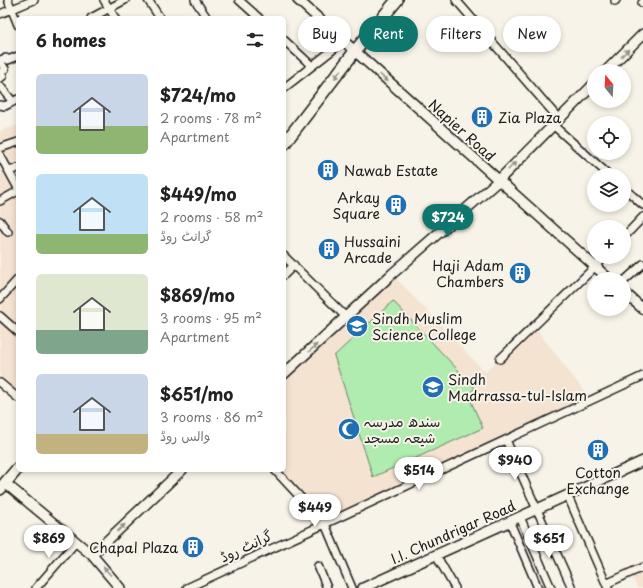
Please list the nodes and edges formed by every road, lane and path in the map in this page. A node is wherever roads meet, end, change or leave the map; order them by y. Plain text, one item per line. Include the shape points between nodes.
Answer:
1 (8, 0) edge
2 (34, 0) edge
3 (104, 0) edge
4 (125, 0) edge
5 (148, 0) edge
6 (195, 0) edge
7 (239, 0) edge
8 (298, 0) edge
9 (397, 0) edge
10 (456, 0) edge
11 (109, 8) junction
12 (11, 9) junction
13 (0, 14) edge
14 (95, 16) edge
15 (114, 16) edge
16 (159, 16) edge
17 (207, 16) edge
18 (257, 16) edge
19 (316, 16) edge
20 (16, 20) edge
21 (643, 34) edge
22 (286, 42) edge
23 (351, 48) edge
24 (330, 52) edge
25 (355, 52) junction
26 (16, 57) edge
27 (0, 60) edge
28 (613, 64) edge
29 (312, 66) junction
30 (0, 78) edge
31 (0, 86) edge
32 (286, 86) edge
33 (587, 91) edge
34 (15, 100) edge
35 (0, 105) edge
36 (556, 122) junction
37 (286, 141) edge
38 (16, 143) edge
39 (0, 148) edge
40 (0, 155) edge
41 (602, 168) edge
42 (16, 169) edge
43 (9, 171) junction
44 (498, 181) junction
45 (16, 185) edge
46 (16, 190) edge
47 (631, 194) edge
48 (0, 201) edge
49 (643, 205) edge
50 (643, 217) edge
51 (0, 221) edge
52 (631, 230) edge
53 (8, 232) dead end
54 (286, 258) edge
55 (599, 264) edge
56 (643, 264) edge
57 (294, 265) junction
58 (596, 267) junction
59 (601, 272) edge
60 (286, 273) edge
61 (631, 274) edge
62 (16, 280) edge
63 (631, 298) edge
64 (0, 299) edge
65 (643, 309) edge
66 (0, 316) edge
67 (346, 317) junction
68 (16, 330) edge
69 (500, 359) dead end
70 (286, 372) edge
71 (643, 376) edge
72 (0, 383) edge
73 (16, 396) edge
74 (506, 440) junction
75 (643, 461) edge
76 (643, 468) edge
77 (16, 470) edge
78 (180, 472) edge
79 (277, 472) edge
80 (3, 486) edge
81 (570, 501) junction
82 (539, 511) junction
83 (521, 520) junction
84 (325, 524) junction
85 (512, 527) junction
86 (76, 542) junction
87 (92, 555) junction
88 (439, 560) junction
89 (318, 566) dead end
90 (643, 567) edge
91 (607, 586) edge
92 (36, 588) edge
93 (120, 588) edge
94 (187, 588) edge
95 (327, 588) edge
96 (352, 588) edge
97 (363, 588) edge
98 (376, 588) edge
99 (455, 588) edge
100 (538, 588) edge
101 (551, 588) edge
102 (572, 588) edge

1 - 12 street
2 - 12 street
3 - 11 street
4 - 11 street
5 - 16 street
6 - 17 street
7 - 18 street
8 - 19 main road, Napier Road
9 - 25 highway
10 - 36 street
11 - 14 street
11 - 15 street
12 - 13 street
12 - 20 street
28 -> 21 main road
22 - 29 street
23 - 25 main road, Napier Road
24 - 29 street
25 -> 37 highway
25 -> 44 main road, Napier Road
26 - 27 street
27 - 30 street via 5,69 1,72 3,76
29 - 32 street
31 - 34 street
33 - 36 main road
34 - 35 street via 5,106
36 - 41 street
44 -> 36 main road
38 - 39 street
40 - 43 street
42 - 43 street
43 - 45 street
44 - 58 main road, Napier Road
44 - 67 main road
46 - 48 street
47 - 49 street
50 - 52 street
51 - 53 street
54 - 57 street
55 - 58 street
56 - 61 street
57 - 60 street
57 - 67 street
58 - 59 main road, Napier Road
58 - 69 street
62 - 64 street
63 - 65 main road
66 - 68 street
70 -> 67 main road
71 - 74 street, گرانٹ روڈ
72 - 73 street
74 - 82 street
74 - 84 street, گرانٹ روڈ
75 - 82 main road, I.I. Chundrigar Road
76 - 81 main road, I.I. Chundrigar Road
77 - 80 highway
87 -> 78 main road
79 - 84 street
80 - 86 main road
81 - 82 main road, I.I. Chundrigar Road
81 - 91 street
82 - 83 main road, I.I. Chundrigar Road
82 - 102 street
83 - 85 main road, I.I. Chundrigar Road
83 - 97 main road, I.I. Chundrigar Road
83 - 101 street
84 - 94 street, گرانٹ روڈ
84 - 96 street
85 - 88 main road, I.I. Chundrigar Road
85 - 100 street
86 - 87 main road
86 - 92 street
93 -> 87 main road
88 - 98 main road, I.I. Chundrigar Road
88 - 99 street
89 - 95 street
90 - 91 street

